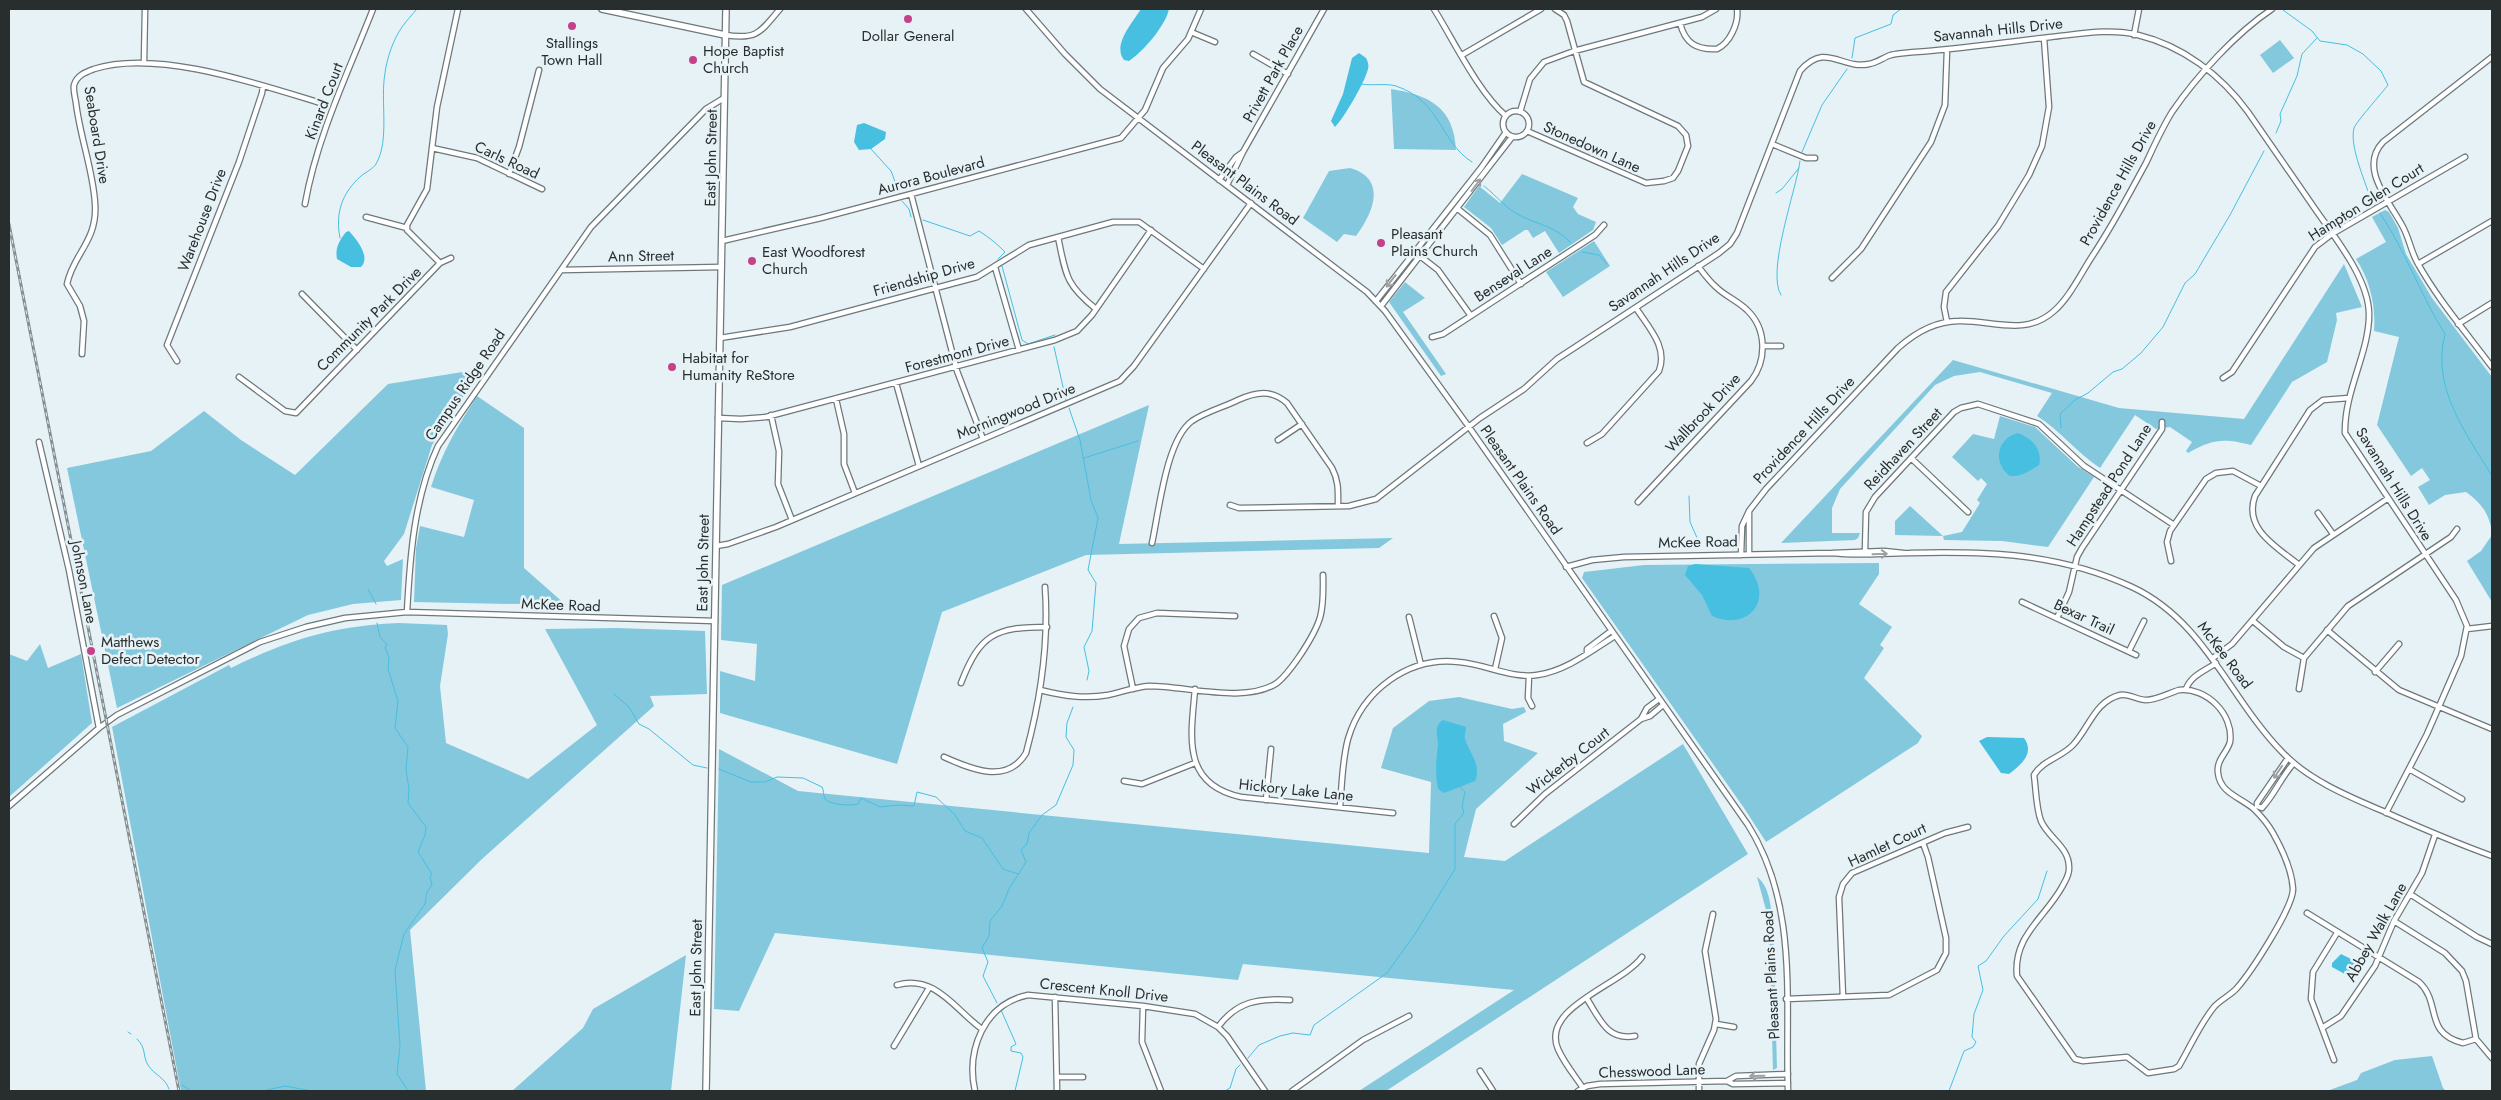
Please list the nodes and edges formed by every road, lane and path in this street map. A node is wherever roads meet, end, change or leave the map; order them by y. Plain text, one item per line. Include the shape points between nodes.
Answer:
1 (145, 9) edge
2 (373, 9) edge
3 (458, 9) edge
4 (602, 9) edge
5 (726, 9) edge
6 (780, 9) edge
7 (1026, 9) edge
8 (1201, 9) edge
9 (1324, 9) edge
10 (1434, 9) edge
11 (1541, 9) edge
12 (1555, 9) edge
13 (1716, 9) edge
14 (1737, 9) edge
15 (2139, 9) edge
16 (2272, 9) edge
17 (1680, 23) junction
18 (1191, 32) junction
19 (725, 34) junction
20 (2134, 35) junction
21 (2044, 38) junction
22 (1215, 42) dead end
23 (1947, 50) junction
24 (1574, 51) junction
25 (1253, 54) dead end
26 (1462, 55) junction
27 (2492, 57) edge
28 (144, 62) junction
29 (2208, 69) junction
30 (539, 70) dead end
31 (1288, 74) junction
32 (263, 86) junction
33 (724, 98) junction
34 (327, 105) dead end
35 (1520, 112) junction
36 (1506, 116) junction
37 (1138, 119) junction
38 (1506, 132) junction
39 (1527, 132) junction
40 (1512, 137) junction
41 (1772, 144) junction
42 (432, 148) junction
43 (1244, 152) junction
44 (2465, 157) dead end
45 (1815, 158) dead end
46 (509, 174) junction
47 (1219, 180) junction
48 (1227, 185) junction
49 (542, 190) dead end
50 (911, 194) junction
51 (2389, 202) junction
52 (1250, 203) junction
53 (305, 204) dead end
54 (1458, 209) junction
55 (366, 217) dead end
56 (2492, 221) edge
57 (1604, 225) dead end
58 (407, 228) junction
59 (1151, 230) junction
60 (2332, 234) junction
61 (1058, 237) junction
62 (722, 241) junction
63 (1420, 256) junction
64 (451, 258) dead end
65 (440, 263) junction
66 (2418, 264) junction
67 (721, 266) junction
68 (1698, 266) junction
69 (995, 267) junction
70 (1204, 269) junction
71 (561, 270) junction
72 (1832, 278) dead end
73 (1521, 284) junction
74 (934, 288) junction
75 (302, 294) dead end
76 (1376, 301) junction
77 (2492, 303) edge
78 (1381, 306) junction
79 (1636, 308) junction
80 (1096, 309) junction
81 (1471, 316) junction
82 (1946, 322) junction
83 (2458, 324) junction
84 (1432, 337) dead end
85 (720, 338) junction
86 (1763, 346) junction
87 (1780, 346) dead end
88 (357, 350) junction
89 (1020, 350) junction
90 (82, 354) dead end
91 (177, 361) dead end
92 (956, 367) junction
93 (2492, 367) edge
94 (240, 377) dead end
95 (2223, 378) dead end
96 (896, 383) junction
97 (2349, 398) junction
98 (836, 399) junction
99 (771, 415) junction
100 (718, 418) junction
101 (2162, 422) dead end
102 (1302, 424) junction
103 (1469, 426) junction
104 (983, 439) junction
105 (1278, 440) dead end
106 (39, 442) dead end
107 (1587, 443) dead end
108 (1911, 458) junction
109 (919, 466) junction
110 (2261, 486) junction
111 (2122, 490) junction
112 (855, 493) junction
113 (2387, 499) junction
114 (1638, 502) dead end
115 (1230, 504) dead end
116 (1338, 506) junction
117 (1749, 511) junction
118 (1968, 512) dead end
119 (2318, 512) dead end
120 (792, 520) junction
121 (2174, 525) junction
122 (2457, 529) dead end
123 (2333, 534) junction
124 (1152, 543) dead end
125 (716, 546) junction
126 (1865, 551) junction
127 (1833, 553) junction
128 (1903, 553) junction
129 (1741, 554) junction
130 (1749, 554) junction
131 (2424, 555) junction
132 (2171, 561) dead end
133 (2298, 565) junction
134 (2075, 566) junction
135 (1566, 567) junction
136 (1323, 575) dead end
137 (1046, 586) dead end
138 (2022, 602) dead end
139 (407, 612) junction
140 (1235, 616) dead end
141 (1494, 616) dead end
142 (1408, 617) dead end
143 (2057, 618) junction
144 (2144, 621) dead end
145 (2253, 621) junction
146 (715, 622) junction
147 (2492, 626) edge
148 (1047, 628) junction
149 (2466, 629) junction
150 (2327, 630) junction
151 (1611, 631) junction
152 (1615, 636) junction
153 (2399, 644) dead end
154 (2129, 652) junction
155 (1586, 654) junction
156 (2136, 655) dead end
157 (2304, 658) junction
158 (2215, 660) junction
159 (1421, 665) junction
160 (1495, 669) junction
161 (2375, 672) junction
162 (1529, 676) junction
163 (961, 683) dead end
164 (2299, 688) dead end
165 (1133, 689) junction
166 (1195, 689) junction
167 (2186, 689) junction
168 (1040, 690) junction
169 (1659, 699) junction
170 (1663, 705) junction
171 (2439, 705) junction
172 (1532, 706) dead end
173 (1641, 719) junction
174 (99, 728) junction
175 (2492, 729) edge
176 (1271, 749) dead end
177 (944, 757) dead end
178 (2288, 758) junction
179 (1195, 763) junction
180 (2294, 763) junction
181 (2409, 769) junction
182 (1124, 781) dead end
183 (2270, 786) junction
184 (2275, 791) junction
185 (2462, 799) dead end
186 (1266, 800) junction
187 (9, 806) edge
188 (1340, 807) junction
189 (2256, 808) junction
190 (1393, 813) dead end
191 (2386, 813) junction
192 (1514, 824) dead end
193 (1968, 827) dead end
194 (2434, 835) junction
195 (1923, 843) junction
196 (2492, 856) edge
197 (2410, 894) junction
198 (2307, 913) dead end
199 (1712, 914) dead end
200 (2394, 922) junction
201 (2337, 933) junction
202 (2492, 944) edge
203 (1642, 957) dead end
204 (2377, 957) junction
205 (897, 985) dead end
206 (929, 988) junction
207 (1055, 997) junction
208 (1842, 997) junction
209 (1587, 999) junction
210 (1290, 1000) dead end
211 (1786, 1000) junction
212 (1143, 1006) junction
213 (1409, 1016) dead end
214 (1716, 1024) junction
215 (1218, 1027) junction
216 (1734, 1027) dead end
217 (2322, 1028) junction
218 (982, 1029) junction
219 (1635, 1036) dead end
220 (2476, 1039) junction
221 (894, 1046) dead end
222 (2492, 1058) edge
223 (2334, 1060) dead end
224 (1480, 1071) dead end
225 (1788, 1074) junction
226 (1057, 1077) junction
227 (1083, 1077) dead end
228 (1699, 1081) junction
229 (1727, 1081) junction
230 (1788, 1082) junction
231 (1621, 1084) junction
232 (1580, 1090) edge
233 (706, 1091) edge
234 (975, 1091) edge
235 (1057, 1091) edge
236 (1161, 1091) edge
237 (1265, 1091) edge
238 (1292, 1091) edge
239 (1493, 1091) edge
240 (1621, 1091) edge
241 (1699, 1091) edge
242 (1788, 1091) edge

1 - 28 street
2 - 53 street, Kinard Court via 325,128
3 - 42 street via 437,107
4 - 19 main road
5 - 19 main road, East John Street
6 - 19 street via 757,34 741,37
7 - 37 street, Pleasant Plains Road via 1086,76
8 - 18 street, Aurora Boulevard
9 - 31 street, Privett Park Place
10 - 26 street
11 - 26 street
12 - 24 street, Stonedown Lane via 1567,21
13 - 17 street
14 - 17 street via 1738,18 1728,41 1717,49 1687,41
15 - 20 street
16 - 29 street, Providence Hills Drive via 2248,27
17 - 24 street
18 - 22 street
18 - 37 street, Aurora Boulevard via 1163,68
19 - 33 main road, East John Street
20 - 21 street, Savannah Hills Drive via 2108,32
20 - 29 street, Savannah Hills Drive via 2181,52
21 - 23 street, Savannah Hills Drive
21 - 82 street via 2050,107 2042,146 2029,176 1998,226 1946,292
23 - 41 street, Savannah Hills Drive via 1891,55 1868,64 1828,56 1816,58 1800,71
23 - 72 street via 1945,105 1931,142 1861,249
24 - 35 street via 1544,62 1537,69 1526,88
24 - 39 street, Stonedown Lane via 1581,77 1588,86 1683,130 1688,146 1678,172 1673,178 1646,183
25 - 31 street
26 - 36 street
27 - 51 street via 2378,147 2372,168
28 - 32 street, Seaboard Drive
28 - 90 street, Seaboard Drive via 102,67 84,73 73,87 95,204 91,234 68,276 67,284 80,306 84,321
29 - 60 street, Savannah Hills Drive via 2241,101
29 - 82 street, Providence Hills Drive via 2171,114 2112,226 2054,311 2023,326
30 - 46 street
31 - 43 street, Privett Park Place
32 - 34 street, Seaboard Drive
32 - 91 street, Warehouse Drive via 239,162 167,345
33 - 62 main road, East John Street
33 - 71 street, Campus Ridge Road via 706,109 610,206
35 - 36 street
35 - 39 street via 1528,120
36 - 38 street via 1503,124
37 - 47 street, Pleasant Plains Road
37 - 50 street, Aurora Boulevard via 1121,138
38 - 40 street
38 -> 76 street via 1482,168
39 - 40 street via 1521,137
54 -> 40 street
41 - 45 street via 1806,158
41 - 68 street, Savannah Hills Drive via 1732,240 1727,247
42 - 46 street, Carls Road via 477,158
42 - 58 street via 427,189
43 - 47 street, Privett Park Place via 1236,157
43 - 48 street, Privett Park Place
44 - 51 street, Hampton Glen Court
46 - 49 street, Carls Road
47 - 48 street, Pleasant Plains Road
48 - 52 street, Pleasant Plains Road
50 - 62 street, Aurora Boulevard
50 - 74 street
51 - 60 street, Hampton Glen Court
51 - 66 street
52 - 70 street, Morningwood Drive
52 - 76 street, Pleasant Plains Road
54 - 63 street
54 - 73 street via 1490,235
55 - 58 street
56 - 66 street
57 - 73 street, Benseval Lane via 1595,235
58 - 65 street, Community Park Drive
59 - 61 street, Friendship Drive via 1139,222 1125,220
59 - 70 street, Friendship Drive
59 - 80 street, Forestmont Drive
60 - 95 street, Hampton Glen Court via 2310,252 2232,372
60 - 97 street, Savannah Hills Drive via 2355,270 2367,296 2369,314
61 - 69 street, Friendship Drive via 1029,245
61 - 80 street via 1071,284
62 - 67 main road, East John Street
63 - 78 street
63 - 81 street via 1438,270
64 - 65 street
65 - 88 street, Community Park Drive
66 - 83 street
67 - 71 street, Ann Street
67 - 85 main road, East John Street
68 - 79 street, Savannah Hills Drive
68 - 86 street via 1715,287 1752,315 1760,330
69 - 74 street, Friendship Drive via 977,277
69 - 89 street
70 - 104 street, Morningwood Drive via 1124,378
71 - 139 street, Campus Ridge Road via 438,446 414,527
73 - 81 street, Benseval Lane
74 - 85 street, Friendship Drive via 790,327
74 - 92 street
75 - 88 street
76 - 78 street, Pleasant Plains Road
77 - 83 street
78 - 103 street, Pleasant Plains Road
79 - 103 street, Savannah Hills Drive via 1557,359 1524,389
79 - 107 street via 1658,342 1662,358 1659,371 1602,434
80 - 89 street, Forestmont Drive via 1084,326 1072,334
81 - 84 street, Benseval Lane via 1443,334
82 - 117 street, Providence Hills Drive via 1915,334 1898,348
83 - 93 street
85 - 100 main road, East John Street
86 - 87 street
86 - 114 street, Wallbrook Drive via 1751,381
88 - 94 street, Community Park Drive via 296,413 285,411
89 - 92 street, Forestmont Drive
92 - 96 street, Forestmont Drive
92 - 104 street
96 - 98 street, Forestmont Drive
96 - 109 street
97 - 110 street via 2323,400 2310,410
97 - 113 street, Savannah Hills Drive via 2346,432
98 - 99 street, Forestmont Drive
98 - 112 street via 844,434 844,464
99 - 100 street, Forestmont Drive
99 - 120 street via 779,451 778,484
100 - 125 main road, East John Street
101 - 111 street, Hampstead Pond Lane via 2162,429
102 - 105 street
102 - 116 street via 1337,476
102 - 124 street via 1287,403 1268,392 1250,395 1193,420 1182,431 1172,451
103 - 116 street, Savannah Hills Drive via 1376,499
103 - 135 street, Pleasant Plains Road
104 - 109 street, Morningwood Drive
106 - 174 street, Johnson Lane via 69,570
108 - 111 street, Reidhaven Street via 1954,412 1978,404 2039,424 2084,466
108 - 118 street
108 - 126 street, Reidhaven Street via 1868,505
109 - 112 street, Morningwood Drive
110 - 121 street via 2233,471 2216,473 2206,479
110 - 133 street via 2252,505 2254,524
111 - 121 street, Reidhaven Street
111 - 134 street, Hampstead Pond Lane via 2082,548
112 - 120 street, Morningwood Drive
113 - 123 street
113 - 131 street, Savannah Hills Drive
115 - 116 street, Savannah Hills Drive via 1239,508
117 - 129 street, Providence Hills Drive via 1742,526
117 - 130 street
119 - 123 street
120 - 125 street, Morningwood Drive via 748,538
121 - 132 street via 2167,542
122 - 131 street via 2451,537
123 - 133 street
125 - 146 main road, East John Street
126 - 127 street, McKee Road
126 - 128 street, McKee Road
127 -> 128 street, McKee Road
127 - 130 street, McKee Road
128 - 134 street, McKee Road via 1990,552
129 - 130 street, McKee Road
129 - 135 street, McKee Road via 1624,556
131 - 149 street, Savannah Hills Drive via 2456,600 2464,615
131 - 150 street via 2348,606
133 - 145 street
134 - 143 street, Hampstead Pond Lane via 2069,592
134 - 158 street, McKee Road via 2132,587 2161,603 2190,629
135 - 151 street, Pleasant Plains Road
136 - 166 street via 1323,604 1318,627 1282,679 1254,692
137 - 148 street
138 - 143 street, Bexar Trail
139 - 146 street, McKee Road
139 - 174 street via 345,618 260,642 137,704
140 - 165 street via 1157,613 1139,618 1129,630 1124,646
141 - 160 street via 1502,638
142 - 159 street
143 - 154 street, Bexar Trail
144 - 154 street
145 - 157 street via 2284,647
145 - 158 street
146 - 233 main road, East John Street
147 - 149 street
148 - 163 street via 1006,629 992,636 970,658
148 - 168 street
149 - 171 street, Savannah Hills Drive via 2461,656
150 - 157 street
150 - 161 street
151 - 152 street, Pleasant Plains Road
151 - 155 street via 1587,649
152 - 155 street
152 - 169 street, Pleasant Plains Road
153 - 161 street
154 - 156 street, Bexar Trail
155 - 162 street via 1558,670
157 - 164 street
158 - 167 street via 2188,682
158 - 178 street, McKee Road via 2265,732
159 - 160 street via 1459,662
159 - 188 street via 1385,683 1359,713 1348,741
160 - 162 street
161 - 171 street via 2399,690
162 - 172 street via 1528,698
165 - 166 street via 1156,686
165 - 168 street via 1082,698
166 - 179 street, Hickory Lake Lane via 1191,738
167 - 189 street via 2209,696 2222,712 2230,731 2229,744 2219,761 2220,782 2224,789
167 - 189 street via 2145,700 2122,694 2106,702 2072,746 2034,775 2041,820 2065,850 2069,868 2057,896 2023,939 2016,961 2017,976 2075,1059 2127,1057 2148,1073 2174,1069 2179,1066 2214,1006 2237,988 2287,911 2293,891 2282,852 2269,825
168 - 177 street via 1026,753 1017,765 1000,772 988,772
169 - 170 street, Pleasant Plains Road
169 - 173 street, Wickerby Court via 1647,708
170 - 173 street, Wickerby Court
170 - 211 street, Pleasant Plains Road via 1748,825 1768,862 1783,920
171 - 175 street
171 - 181 street, Savannah Hills Drive
173 - 192 street, Wickerby Court via 1544,794
174 - 187 street
176 - 186 street
178 - 180 street, McKee Road
178 -> 183 street
179 - 182 street via 1142,784
179 - 186 street, Hickory Lake Lane via 1218,790
180 - 184 street
180 - 191 street, McKee Road via 2331,786
181 - 185 street
181 - 191 street, Savannah Hills Drive
183 - 184 street
183 - 189 street
184 - 189 street via 2262,808
186 - 188 street, Hickory Lake Lane
188 - 190 street, Hickory Lake Lane
191 - 194 street, McKee Road
193 - 195 street, Hamlet Court
194 - 196 street, McKee Road
194 - 197 street, Abbey Walk Lane via 2422,874
195 - 208 street, Hamlet Court via 1852,873 1843,884 1839,896
195 - 208 street via 1946,938 1944,959 1937,970 1895,993
197 - 200 street, Abbey Walk Lane
197 - 202 street
198 - 201 street
199 - 214 street via 1705,950
200 - 204 street, Abbey Walk Lane
200 - 220 street via 2445,954 2462,971
201 - 204 street
201 - 217 street via 2314,972 2311,999
203 - 209 street via 1630,970
204 - 217 street, Abbey Walk Lane via 2375,966 2342,1016
204 - 220 street via 2426,988 2436,1023 2446,1036 2463,1043
205 - 206 street
206 - 218 street via 952,1000
206 - 221 street
207 - 212 street, Crescent Knoll Drive
207 - 218 street, Crescent Knoll Drive via 1028,995 1012,999 996,1009
207 - 226 street
208 - 211 street
209 - 219 street via 1610,1033 1620,1038
209 - 232 street via 1564,1015 1557,1026 1555,1039
210 - 215 street via 1266,999 1244,1004
211 - 225 street, Pleasant Plains Road
212 - 215 street, Crescent Knoll Drive via 1188,1012
212 - 236 street via 1142,1042
213 - 238 street via 1363,1040
214 - 216 street
214 - 228 street via 1700,1060
215 - 237 street, Crescent Knoll Drive
217 - 223 street
218 - 234 street, Crescent Knoll Drive via 973,1060
220 - 222 street
224 - 239 street
225 -> 229 street, Chesswood Lane via 1736,1076
225 - 230 street, Pleasant Plains Road
226 - 227 street
226 - 235 street
228 - 229 street, Chesswood Lane
228 - 231 street, Chesswood Lane
228 - 241 street
229 - 230 street, Chesswood Lane via 1733,1084
230 - 242 street, Pleasant Plains Road
231 - 232 street, Chesswood Lane via 1593,1085
231 - 240 street

